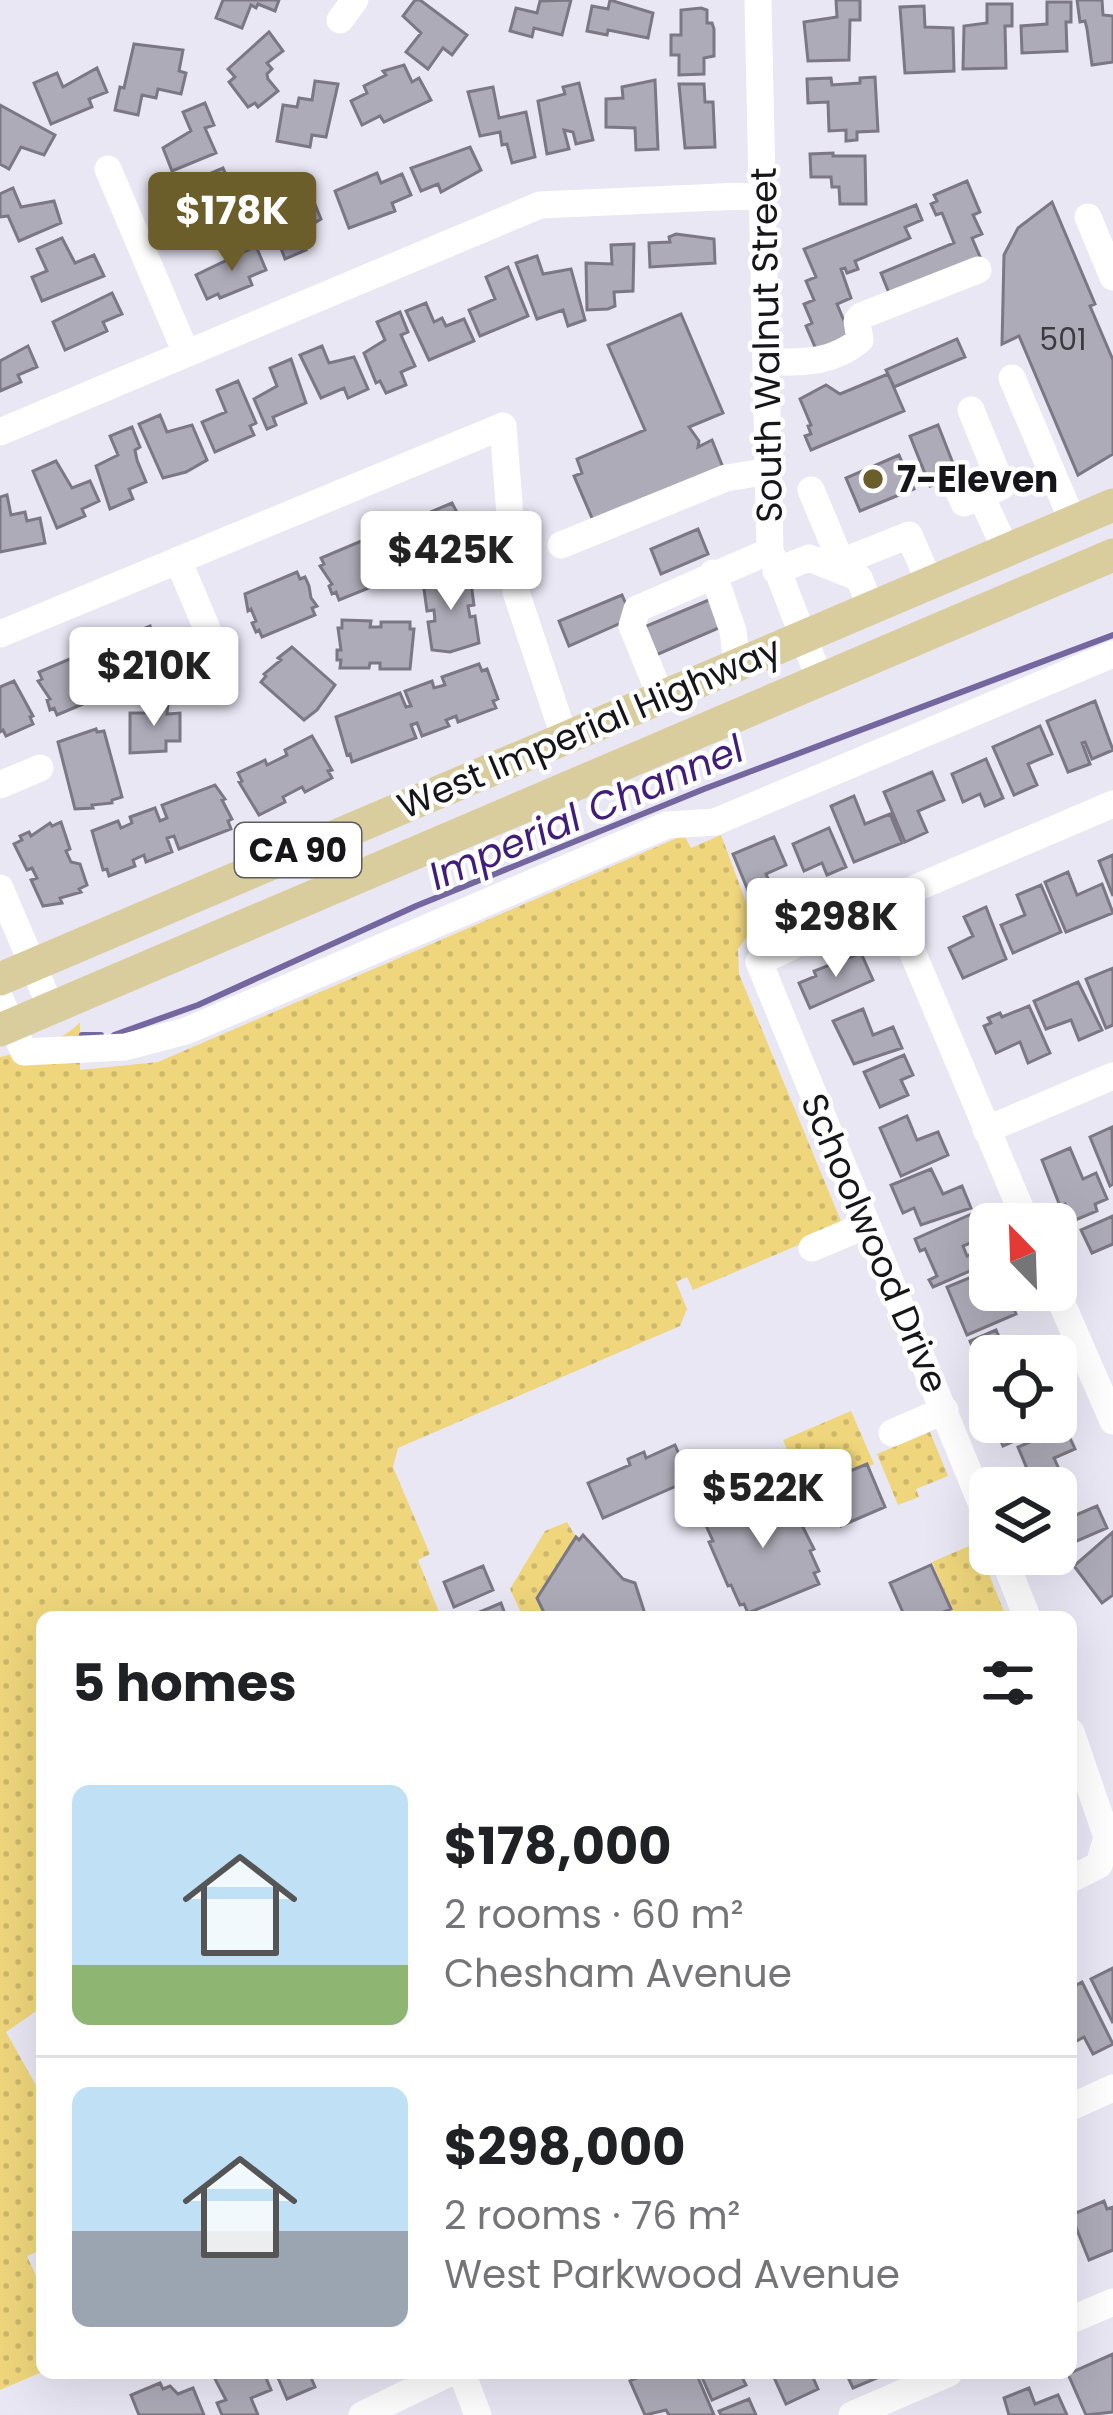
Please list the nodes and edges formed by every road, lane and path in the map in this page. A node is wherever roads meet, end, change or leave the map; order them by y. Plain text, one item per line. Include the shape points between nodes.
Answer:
1 (758, 0) edge
2 (108, 169) dead end
3 (764, 195) junction
4 (1088, 218) dead end
5 (978, 270) dead end
6 (1113, 278) edge
7 (186, 353) junction
8 (767, 362) junction
9 (1012, 378) dead end
10 (970, 410) dead end
11 (0, 432) edge
12 (769, 471) junction
13 (811, 490) dead end
14 (1113, 506) edge
15 (1073, 522) junction
16 (561, 544) dead end
17 (1006, 550) junction
18 (1113, 555) edge
19 (178, 560) junction
20 (773, 561) junction
21 (836, 564) junction
22 (713, 573) junction
23 (930, 583) junction
24 (871, 608) junction
25 (0, 634) edge
26 (802, 637) junction
27 (213, 643) dead end
28 (1113, 654) edge
29 (737, 664) junction
30 (820, 680) junction
31 (661, 697) junction
32 (565, 736) junction
33 (40, 768) dead end
34 (0, 785) edge
35 (1113, 804) edge
36 (0, 888) edge
37 (890, 899) junction
38 (32, 964) junction
39 (0, 979) edge
40 (51, 1008) junction
41 (4, 1018) edge
42 (1113, 1076) edge
43 (986, 1130) junction
44 (1018, 1203) edge
45 (866, 1225) junction
46 (812, 1248) dead end
47 (1065, 1311) edge
48 (945, 1410) junction
49 (1113, 1421) edge
50 (892, 1433) dead end
51 (969, 1471) edge
52 (1010, 1575) edge
53 (1025, 1611) edge
54 (1077, 1751) edge
55 (1077, 1877) edge
56 (1113, 2088) edge
57 (1077, 2104) edge
58 (1113, 2302) edge
59 (1077, 2317) edge
60 (437, 2379) edge
61 (464, 2379) edge
62 (935, 2379) edge
63 (362, 2415) edge
64 (478, 2415) edge
65 (853, 2415) edge

1 - 3 street, South Walnut Street
2 - 7 street
3 - 7 street via 540,205
3 - 8 street, South Walnut Street
4 - 6 street
5 - 8 street via 861,316 860,340 842,353 819,362
7 - 11 street
8 - 12 street, South Walnut Street
9 - 15 street
10 - 17 street via 1002,486 969,490
12 - 16 street via 726,478
12 - 20 street, South Walnut Street
13 - 21 street
14 - 15 main road, West Imperial Highway / CA 90
15 - 17 main road, West Imperial Highway / CA 90
17 - 23 main road, West Imperial Highway / CA 90
18 - 30 main road, West Imperial Highway / CA 90
19 - 25 street
19 - 27 street
19 - 32 street via 503,426 516,592
20 - 21 street
20 - 22 street
20 - 26 street, South Walnut Street
21 - 23 street via 909,535
21 - 24 street via 859,578
22 - 29 street
22 - 31 street via 637,609 632,626
23 - 24 main road, West Imperial Highway / CA 90
24 - 26 main road, West Imperial Highway / CA 90
26 - 29 main road, West Imperial Highway / CA 90
26 - 30 street, South Walnut Street
28 - 41 street via 715,823 667,825 155,1042 24,1052
29 - 31 main road, West Imperial Highway / CA 90
30 - 40 main road, West Imperial Highway / CA 90
31 - 32 main road, West Imperial Highway / CA 90
32 - 38 main road, West Imperial Highway / CA 90
33 - 34 street
35 - 37 street
36 - 38 street
37 - 43 street
37 - 45 street, Schoolwood Drive via 759,962
38 - 39 main road, West Imperial Highway / CA 90
38 - 40 street
40 - 41 main road, West Imperial Highway / CA 90
42 - 43 street
43 - 44 street
45 - 46 street
45 - 48 street, Schoolwood Drive
47 - 49 street
48 - 50 street
48 - 51 street, Schoolwood Drive
52 - 53 street
54 - 55 street via 1107,1844 1094,1870
56 - 57 street
58 - 59 street
60 - 63 street
61 - 64 street
62 - 65 street

